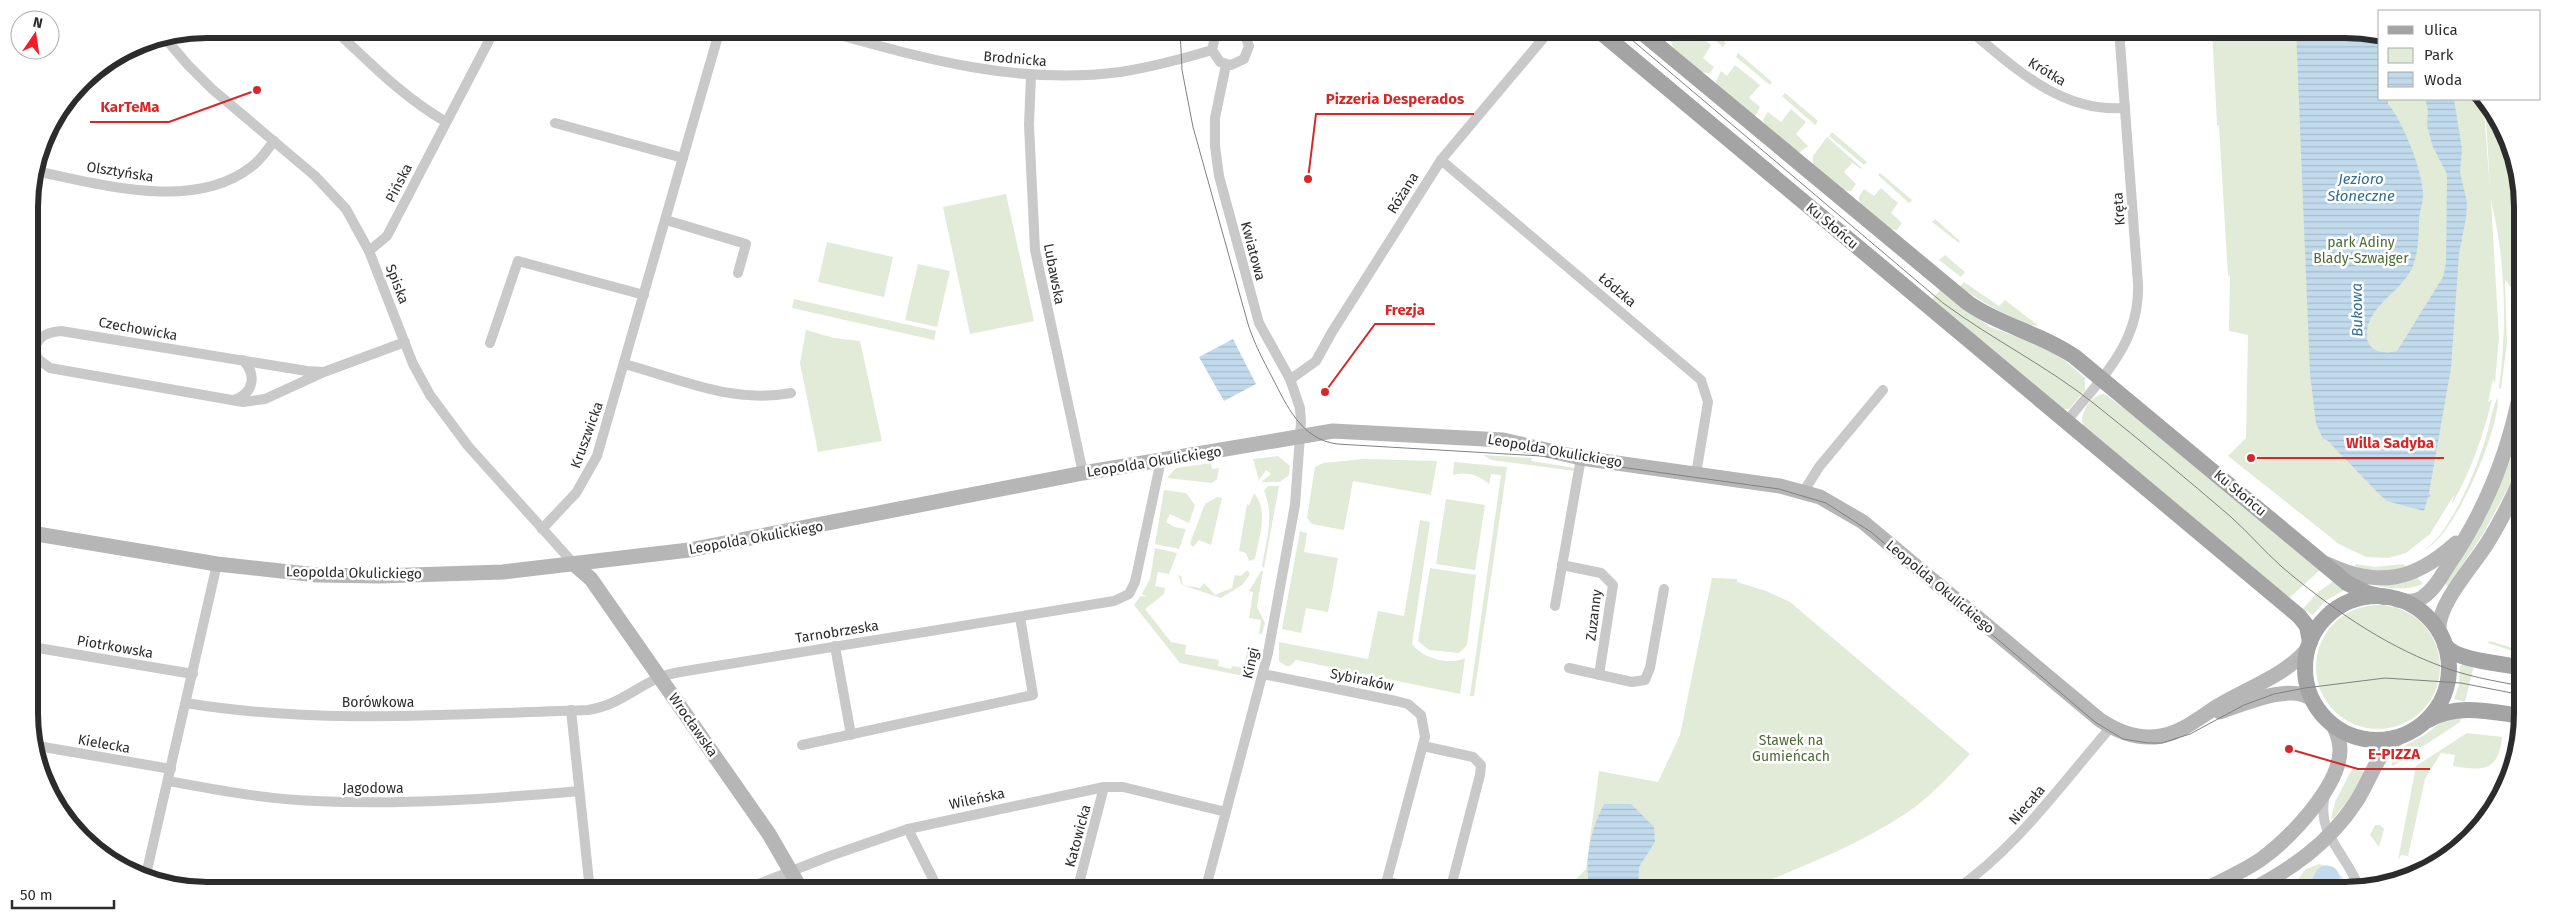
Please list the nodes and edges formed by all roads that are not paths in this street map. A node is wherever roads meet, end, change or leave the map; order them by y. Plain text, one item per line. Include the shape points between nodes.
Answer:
1 (343, 38) edge
2 (491, 38) edge
3 (717, 38) edge
4 (851, 38) edge
5 (1215, 38) edge
6 (1246, 38) edge
7 (1543, 38) edge
8 (1608, 38) edge
9 (1649, 38) edge
10 (1979, 38) edge
11 (2120, 38) edge
12 (169, 42) edge
13 (1212, 50) junction
14 (1226, 65) junction
15 (1031, 75) junction
16 (2125, 108) junction
17 (446, 122) junction
18 (555, 123) dead end
19 (274, 142) junction
20 (683, 158) junction
21 (1441, 160) junction
22 (41, 172) edge
23 (666, 220) junction
24 (369, 251) junction
25 (738, 273) dead end
26 (644, 295) junction
27 (38, 339) edge
28 (405, 342) junction
29 (490, 343) dead end
30 (38, 359) edge
31 (243, 360) junction
32 (624, 364) junction
33 (324, 372) junction
34 (2101, 378) junction
35 (1290, 379) junction
36 (1883, 390) dead end
37 (791, 394) dead end
38 (233, 400) junction
39 (2514, 417) edge
40 (2066, 422) junction
41 (1300, 437) junction
42 (1581, 458) junction
43 (1161, 460) junction
44 (1083, 473) junction
45 (1696, 474) junction
46 (1804, 491) junction
47 (2514, 492) edge
48 (2473, 525) junction
49 (542, 529) junction
50 (38, 535) edge
51 (2320, 560) junction
52 (217, 564) junction
53 (575, 565) junction
54 (1562, 565) junction
55 (1664, 589) dead end
56 (2391, 598) junction
57 (1555, 606) dead end
58 (1020, 617) junction
59 (2442, 638) junction
60 (2309, 645) junction
61 (835, 646) junction
62 (38, 648) edge
63 (2514, 666) edge
64 (1569, 668) dead end
65 (193, 674) junction
66 (1263, 674) junction
67 (1599, 675) junction
68 (660, 677) junction
69 (2313, 700) junction
70 (186, 703) junction
71 (572, 710) junction
72 (2514, 715) edge
73 (2195, 721) junction
74 (2424, 722) junction
75 (2332, 725) junction
76 (2111, 727) junction
77 (851, 735) junction
78 (2401, 736) junction
79 (802, 745) dead end
80 (1423, 746) junction
81 (41, 748) edge
82 (171, 769) junction
83 (168, 781) junction
84 (1104, 787) junction
85 (2327, 787) junction
86 (580, 791) junction
87 (1226, 812) junction
88 (908, 829) junction
89 (2329, 836) junction
90 (147, 872) edge
91 (792, 872) junction
92 (589, 882) edge
93 (766, 882) edge
94 (797, 882) edge
95 (934, 882) edge
96 (1079, 882) edge
97 (1207, 882) edge
98 (1386, 882) edge
99 (1452, 882) edge
100 (1967, 882) edge
101 (2219, 882) edge
102 (2266, 882) edge
103 (2357, 882) edge

1 - 17 street via 395,87
2 - 17 street, Pińska
3 - 20 street, Kruszwicka
4 - 15 street, Brodnicka via 936,61
5 - 13 street
6 - 14 street via 1248,52 1240,63
7 - 21 street, Różana
8 - 40 main road, Ku Słońcu
9 - 34 main road, Ku Słońcu via 1968,303 1994,320 2063,348
10 - 16 street, Krótka via 2048,91 2082,103
11 - 16 street, Kręta
12 - 19 street, Spiska via 200,77
13 - 14 street via 1216,58
13 - 15 street, Brodnicka via 1118,72
14 - 35 street, Kwiatowa via 1215,118 1218,176 1259,323
15 - 44 street, Lubawska via 1029,125 1035,250
16 - 34 street, Kręta via 2138,304 2136,322 2129,339
17 - 24 street, Pińska via 387,236
18 - 20 street
19 - 22 street, Olsztyńska via 243,173 218,184 190,189 136,190
19 - 24 street, Spiska via 332,192 356,225
20 - 23 street, Kruszwicka
21 - 35 street, Różana via 1316,361
21 - 45 street, Łódzka via 1701,380 1708,402
23 - 25 street via 746,244
23 - 26 street, Kruszwicka
24 - 28 street, Spiska
26 - 29 street via 518,260
26 - 32 street, Kruszwicka
27 - 31 street, Czechowicka via 61,331
28 - 33 street, Czechowicka
28 - 49 street, Spiska via 421,380 440,411
30 - 38 street, Czechowicka via 50,368
31 - 33 street, Czechowicka
31 - 38 street via 249,367 252,381 246,394
32 - 37 street via 738,396 766,398
32 - 49 street, Kruszwicka via 602,442 591,468 569,502
33 - 38 street, Czechowicka via 265,399
34 - 40 street
34 - 51 main road, Ku Słońcu
35 - 41 street, Kwiatowa via 1300,408
36 - 46 street via 1818,467
39 - 48 street via 2505,454
40 - 60 main road, Ku Słońcu via 2299,616 2307,626
41 - 42 street, Leopolda Okulickiego via 1346,430 1470,437 1512,442
41 - 43 street, Leopolda Okulickiego
41 - 66 street, Kingi via 1296,505
42 - 45 street, Leopolda Okulickiego
42 - 54 street
43 - 44 street, Leopolda Okulickiego
43 - 58 street, Tarnobrzeska via 1138,571 1128,594 1103,604
44 - 53 street, Leopolda Okulickiego via 755,539
45 - 46 street, Leopolda Okulickiego
46 - 76 street, Leopolda Okulickiego via 1833,503 1863,522
47 - 59 street via 2488,542 2447,604 2439,621
48 - 51 street via 2436,560 2398,578 2359,576
48 - 56 street via 2431,590 2418,600
49 - 53 street, Spiska
50 - 52 street, Leopolda Okulickiego
51 - 56 main road, Ku Słońcu via 2354,588
52 - 53 street, Leopolda Okulickiego via 348,576 463,574
52 - 65 street
53 - 68 street, Wrocławska via 590,579
54 - 57 street
54 - 67 street, Zuzanny via 1601,573 1613,585
55 - 67 street via 1645,680 1640,683
56 - 59 main road via 2421,612
56 - 60 main road via 2362,598 2341,606 2323,620
58 - 61 street, Tarnobrzeska
58 - 77 street via 1033,695
59 - 63 main road via 2450,652
59 - 74 main road via 2449,662 2447,684 2439,705
60 - 69 main road via 2305,675
60 - 73 street, Leopolda Okulickiego via 2292,662
61 - 68 street, Tarnobrzeska
61 - 77 street
62 - 65 street, Piotrkowska
64 - 67 street
65 - 70 street
66 - 80 street, Sybiraków via 1408,704 1416,709 1424,722
66 - 87 street, Kingi
68 - 71 street, Borówkowa via 609,705
68 - 91 street, Wrocławska
69 - 73 street, Leopolda Okulickiego via 2301,694 2285,694
69 - 75 main road
70 - 71 street, Borówkowa via 232,710 346,716
70 - 82 street
71 - 86 street
72 - 74 main road via 2462,709 2443,712
73 - 76 street, Leopolda Okulickiego via 2176,732 2154,737 2134,736
74 - 78 main road
75 - 78 main road via 2365,739
75 - 85 street via 2338,735 2340,752
76 - 100 street, Niecała via 2016,838
77 - 79 street
78 - 89 street via 2383,752 2358,800
80 - 98 street, Sybiraków
80 - 99 street via 1473,757 1481,765
81 - 82 street, Kielecka
82 - 83 street
83 - 86 street, Jagodowa via 263,797 337,802 494,799
83 - 90 street
84 - 87 street, Wileńska via 1123,787
84 - 88 street, Wileńska
84 - 96 street, Katowicka
85 - 89 street via 2322,813
85 - 101 street via 2308,814 2278,846 2252,865
86 - 92 street
87 - 97 street, Kingi
88 - 91 street, Wileńska
88 - 95 street
89 - 102 street via 2310,855
89 - 103 street
91 - 93 street, Wileńska
91 - 94 street, Wrocławska

